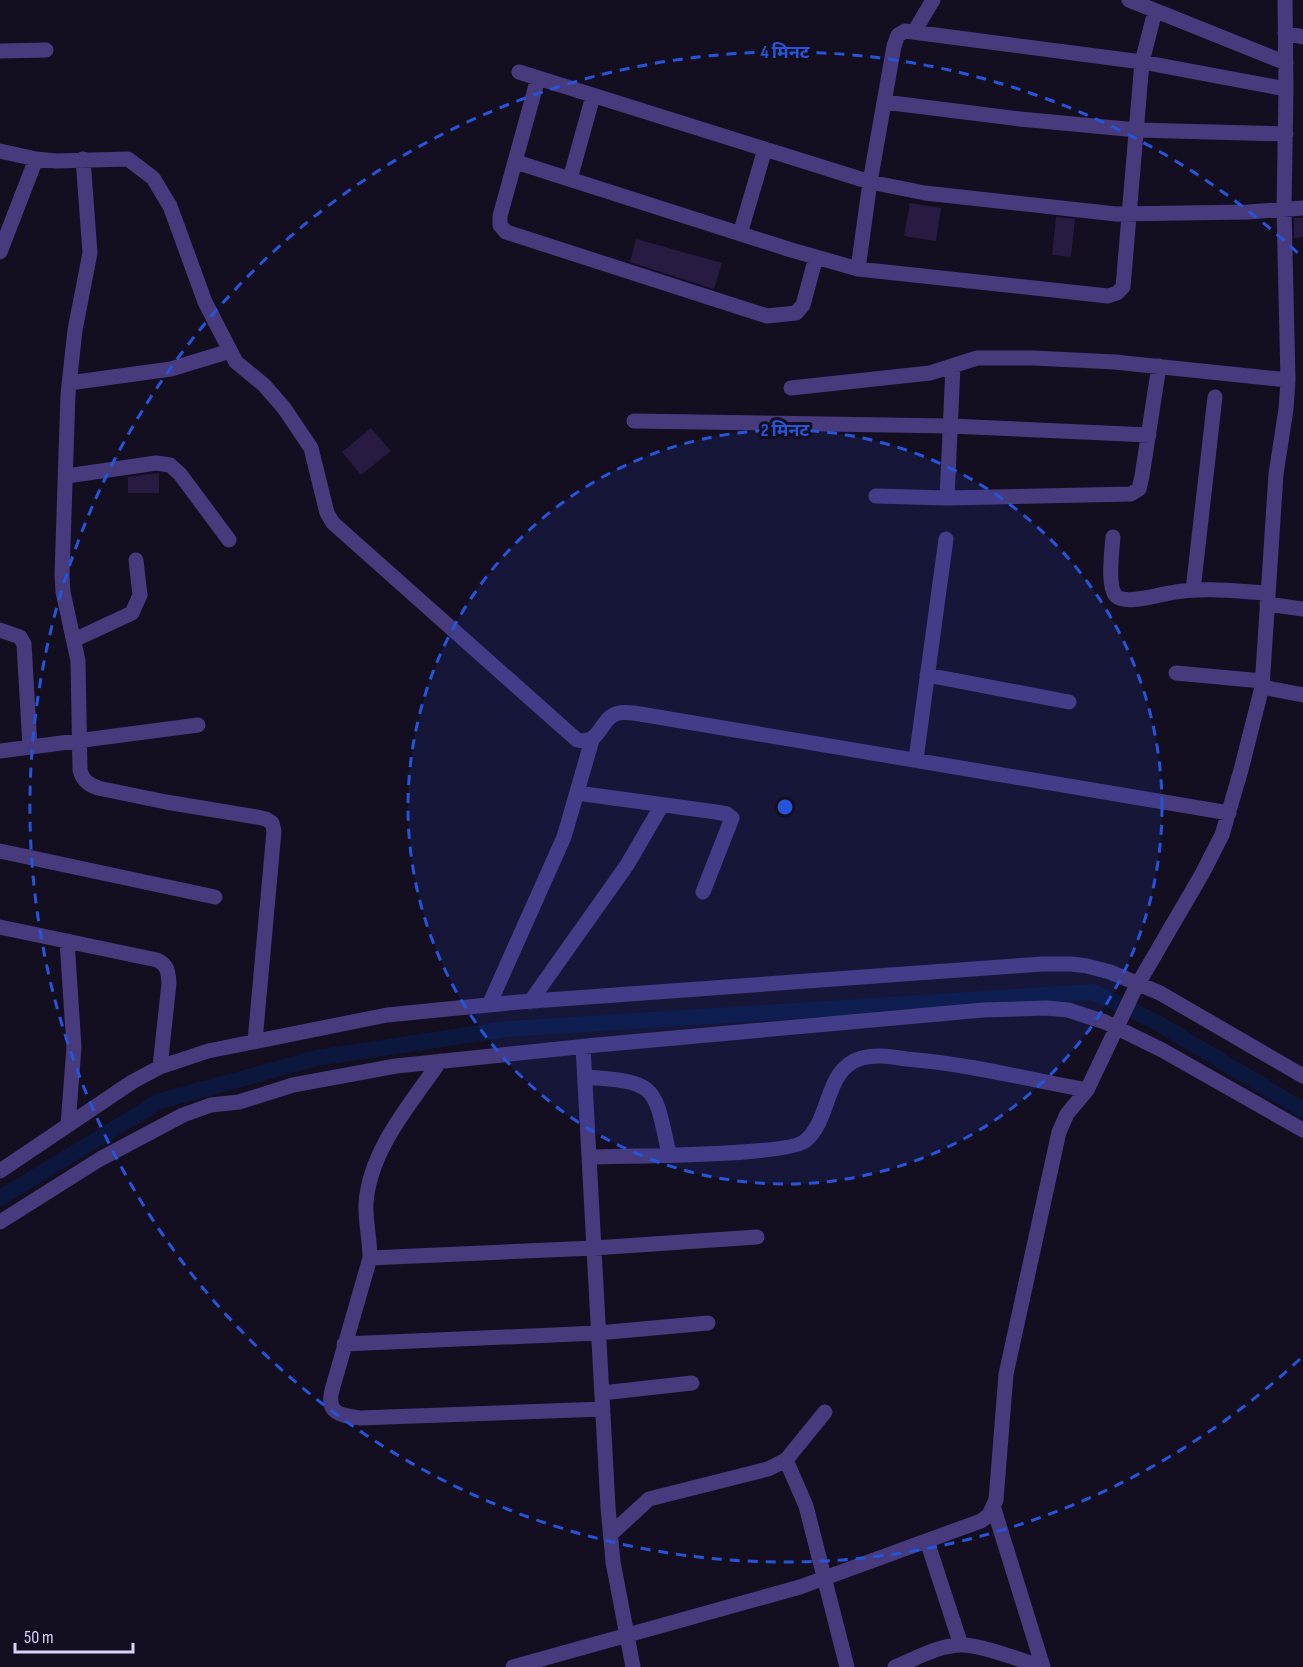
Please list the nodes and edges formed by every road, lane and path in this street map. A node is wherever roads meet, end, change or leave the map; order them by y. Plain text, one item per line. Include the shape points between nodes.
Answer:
1 (933, 0) edge
2 (1129, 0) edge
3 (1285, 0) edge
4 (1155, 11) junction
5 (914, 32) junction
6 (1286, 33) junction
7 (1303, 37) edge
8 (46, 50) dead end
9 (0, 51) edge
10 (1142, 62) junction
11 (1286, 63) junction
12 (519, 72) dead end
13 (538, 78) junction
14 (1286, 89) junction
15 (593, 96) junction
16 (884, 102) junction
17 (1137, 130) junction
18 (1286, 134) junction
19 (765, 149) junction
20 (0, 151) edge
21 (36, 159) junction
22 (83, 159) junction
23 (516, 162) junction
24 (570, 179) junction
25 (870, 182) junction
26 (1303, 208) edge
27 (1284, 209) junction
28 (1130, 214) junction
29 (740, 234) junction
30 (0, 252) edge
31 (816, 257) junction
32 (858, 268) junction
33 (230, 351) junction
34 (953, 366) junction
35 (1159, 366) junction
36 (1288, 380) junction
37 (69, 383) junction
38 (791, 388) dead end
39 (1215, 397) dead end
40 (634, 421) dead end
41 (951, 426) junction
42 (1149, 435) junction
43 (67, 476) junction
44 (876, 496) dead end
45 (947, 498) junction
46 (1113, 537) dead end
47 (229, 540) dead end
48 (946, 540) dead end
49 (136, 560) dead end
50 (1193, 590) junction
51 (1267, 598) junction
52 (1303, 609) edge
53 (0, 630) edge
54 (74, 640) junction
55 (1176, 673) dead end
56 (927, 675) junction
57 (1262, 684) junction
58 (1303, 694) edge
59 (1069, 702) dead end
60 (198, 724) dead end
61 (79, 740) junction
62 (592, 740) junction
63 (30, 747) junction
64 (1, 754) edge
65 (916, 759) junction
66 (577, 793) junction
67 (662, 805) junction
68 (1229, 813) junction
69 (0, 851) edge
70 (703, 892) dead end
71 (215, 897) dead end
72 (0, 927) edge
73 (68, 941) junction
74 (1136, 987) junction
75 (530, 1002) junction
76 (489, 1005) junction
77 (1118, 1024) junction
78 (255, 1041) junction
79 (583, 1046) junction
80 (440, 1061) junction
81 (160, 1067) junction
82 (1303, 1076) edge
83 (585, 1077) junction
84 (1087, 1090) junction
85 (68, 1125) junction
86 (1303, 1130) edge
87 (669, 1154) junction
88 (589, 1157) junction
89 (0, 1171) edge
90 (0, 1222) edge
91 (757, 1237) dead end
92 (594, 1248) junction
93 (370, 1258) junction
94 (708, 1323) dead end
95 (598, 1333) junction
96 (344, 1344) junction
97 (692, 1383) dead end
98 (602, 1393) junction
99 (603, 1409) junction
100 (825, 1412) dead end
101 (786, 1460) junction
102 (994, 1509) junction
103 (610, 1534) junction
104 (927, 1541) junction
105 (823, 1579) junction
106 (626, 1637) junction
107 (961, 1645) junction
108 (545, 1663) edge
109 (513, 1667) edge
110 (633, 1667) edge
111 (847, 1667) edge
112 (895, 1667) edge
113 (1043, 1667) edge

1 - 5 street
2 - 4 street
3 - 6 street
4 - 10 street
4 - 11 street
5 - 10 street
5 - 16 street via 898,35
6 - 7 street
6 - 11 street
8 - 9 street
10 - 14 street
10 - 17 street
11 - 14 street
12 - 13 street
13 - 15 street
13 - 23 street
14 - 18 street
15 - 19 street
15 - 24 street
16 - 17 street
16 - 25 street
17 - 18 street
17 - 28 street
18 - 27 street
19 - 25 street
19 - 29 street
20 - 21 street
21 - 22 street
21 - 30 street
22 - 33 street via 128,159 153,178 170,206 202,294
22 - 37 street via 90,253
23 - 24 street
23 - 31 street via 500,216 500,225 506,232 747,311 767,316 796,313 806,297
24 - 29 street
25 - 28 street via 937,194
25 - 32 street
26 - 27 street
27 - 28 street
27 - 36 street
28 - 32 street via 1123,287 1108,296
29 - 31 street
31 - 32 street
33 - 37 street via 171,369
33 - 62 street via 305,437 333,523 570,735 585,742
34 - 35 street via 977,358 1034,358
34 - 38 street via 930,373
34 - 41 street
35 - 36 street
35 - 42 street
36 - 51 street
37 - 43 street
39 - 50 street
40 - 41 street
41 - 42 street
41 - 45 street
42 - 45 street via 1142,476 1138,489 1131,494
43 - 47 street via 156,463 170,465
43 - 54 street via 62,575
44 - 45 street
46 - 50 street via 1111,578 1117,597 1137,599
48 - 56 street
49 - 54 street via 140,595 132,613
50 - 51 street
51 - 52 street
51 - 57 street
53 - 63 street via 20,638 24,645
54 - 61 street
55 - 57 street
56 - 59 street
56 - 65 street
57 - 58 street
57 - 68 street
60 - 61 street
61 - 63 street
61 - 78 street via 80,770 88,784 272,823
62 - 65 street via 611,717 634,713
62 - 66 street
63 - 64 street
65 - 68 street
66 - 67 street
66 - 76 street via 564,837
67 - 70 street via 727,814 732,818
67 - 75 street via 627,865
68 - 74 street via 1202,874
69 - 71 street
72 - 73 street
73 - 81 street via 164,963 169,983
73 - 85 street via 74,1030
74 - 75 street via 1110,972 1087,966 1042,964
74 - 77 street
74 - 82 street via 1160,993
75 - 76 street
76 - 78 street via 387,1015
77 - 79 street via 1068,1010 1027,1007
77 - 84 street
77 - 86 street
78 - 81 street
79 - 80 street
79 - 83 street
80 - 90 street via 293,1085 239,1102 196,1109 100,1159
80 - 93 street via 391,1133 369,1182 366,1211
81 - 85 street
83 - 87 street via 622,1080 646,1087 655,1099
83 - 88 street
84 - 87 street via 939,1062 861,1058 846,1065 837,1076 814,1132 804,1142 792,1147
84 - 102 street via 1067,1114 1059,1132 1017,1316 1006,1374
85 - 89 street
87 - 88 street
88 - 92 street
91 - 92 street
92 - 93 street
92 - 95 street
93 - 96 street
94 - 95 street
95 - 96 street
95 - 98 street
96 - 99 street via 329,1400 343,1416 392,1418
97 - 98 street
98 - 99 street
99 - 103 street
100 - 101 street
101 - 103 street via 758,1472 649,1499
101 - 105 street via 806,1506
102 - 104 street via 981,1521
102 - 113 street
103 - 106 street
104 - 105 street
104 - 107 street
105 - 106 street
105 - 111 street
106 - 108 street
106 - 110 street
107 - 112 street
107 - 113 street
108 - 109 street

